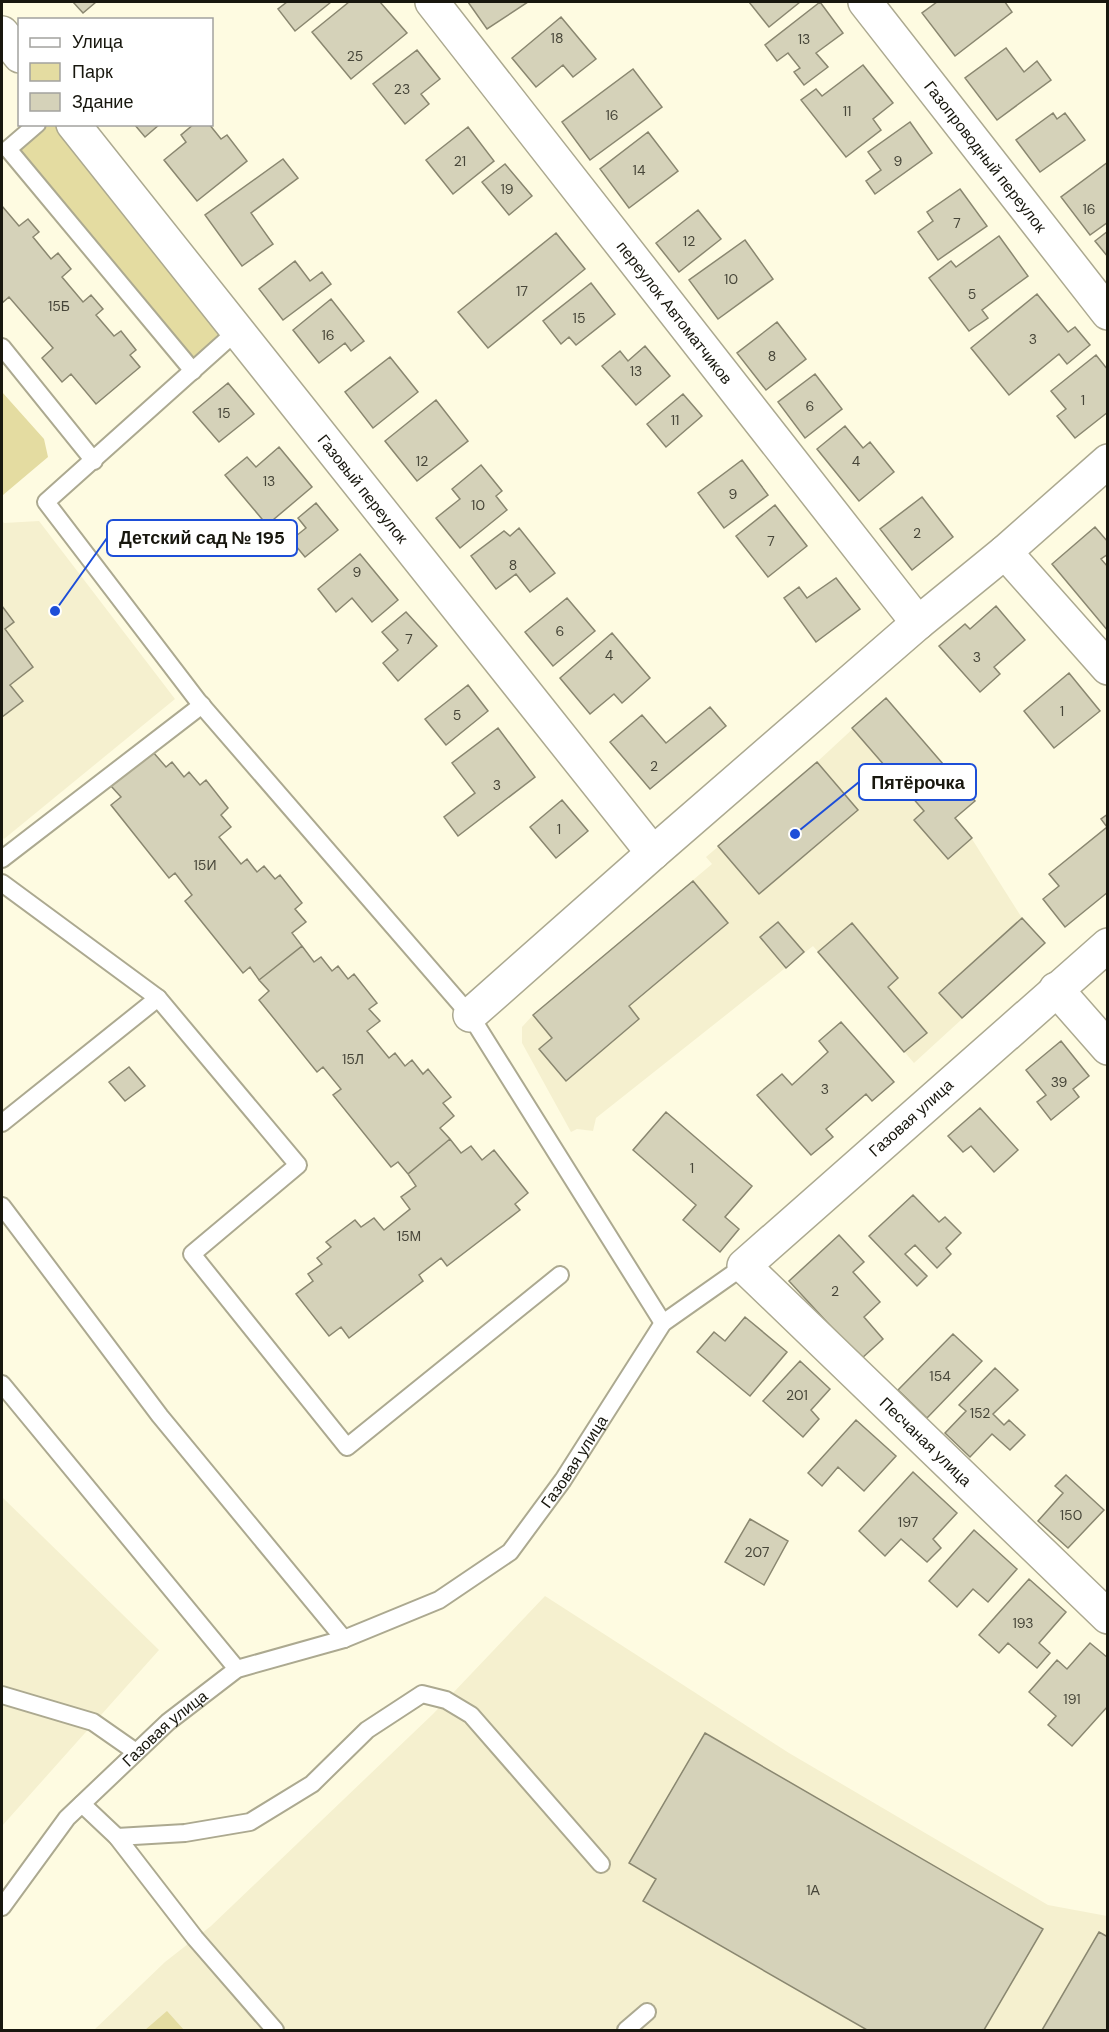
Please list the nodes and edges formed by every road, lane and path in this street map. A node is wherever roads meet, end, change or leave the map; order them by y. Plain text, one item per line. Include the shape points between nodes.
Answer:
1 (432, 2) edge
2 (865, 2) edge
3 (2, 33) edge
4 (18, 53) edge
5 (35, 126) edge
6 (75, 126) edge
7 (1107, 313) edge
8 (238, 330) junction
9 (2, 347) edge
10 (193, 371) junction
11 (94, 461) junction
12 (1107, 461) edge
13 (1005, 552) junction
14 (918, 623) junction
15 (1107, 668) edge
16 (202, 705) junction
17 (653, 853) junction
18 (2, 859) edge
19 (2, 883) edge
20 (1107, 945) edge
21 (1056, 988) junction
22 (158, 998) junction
23 (470, 1015) junction
24 (1107, 1048) edge
25 (2, 1124) edge
26 (2, 1206) edge
27 (744, 1266) junction
28 (560, 1275) dead end
29 (663, 1323) junction
30 (2, 1384) edge
31 (1107, 1617) edge
32 (344, 1639) junction
33 (237, 1669) junction
34 (2, 1695) edge
35 (136, 1752) junction
36 (82, 1804) junction
37 (117, 1837) junction
38 (601, 1864) dead end
39 (2, 1907) edge
40 (647, 2012) dead end
41 (275, 2031) edge
42 (626, 2031) edge

1 - 14 street, переулок Автоматчиков
2 - 7 street, Газопроводный переулок
3 - 4 street
5 - 10 lane via 8,149
6 - 8 street, Газовый переулок
8 - 10 lane
8 - 17 street, Газовый переулок
9 - 11 lane
10 - 11 lane
11 - 16 lane via 46,502
12 - 13 street
13 - 14 street
13 - 15 street
14 - 17 street
16 - 18 lane
16 - 23 lane
17 - 23 street
19 - 22 lane
20 - 21 street, Газовая улица
21 - 24 street
21 - 27 street, Газовая улица
22 - 25 lane
22 - 28 lane via 298,1165 192,1254 346,1447
23 - 29 lane
26 - 32 lane via 160,1416
27 - 29 lane, Газовая улица
27 - 31 street, Песчаная улица
29 - 32 lane, Газовая улица via 563,1480 510,1552 439,1600
30 - 33 lane
32 - 33 lane, Газовая улица
33 - 35 lane, Газовая улица
34 - 35 lane via 93,1722
35 - 36 lane, Газовая улица
36 - 37 lane
36 - 39 lane, Газовая улица via 66,1818
37 - 38 lane via 185,1833 250,1822 312,1784 367,1730 422,1695 446,1700 471,1715
37 - 41 lane via 195,1938
40 - 42 lane

